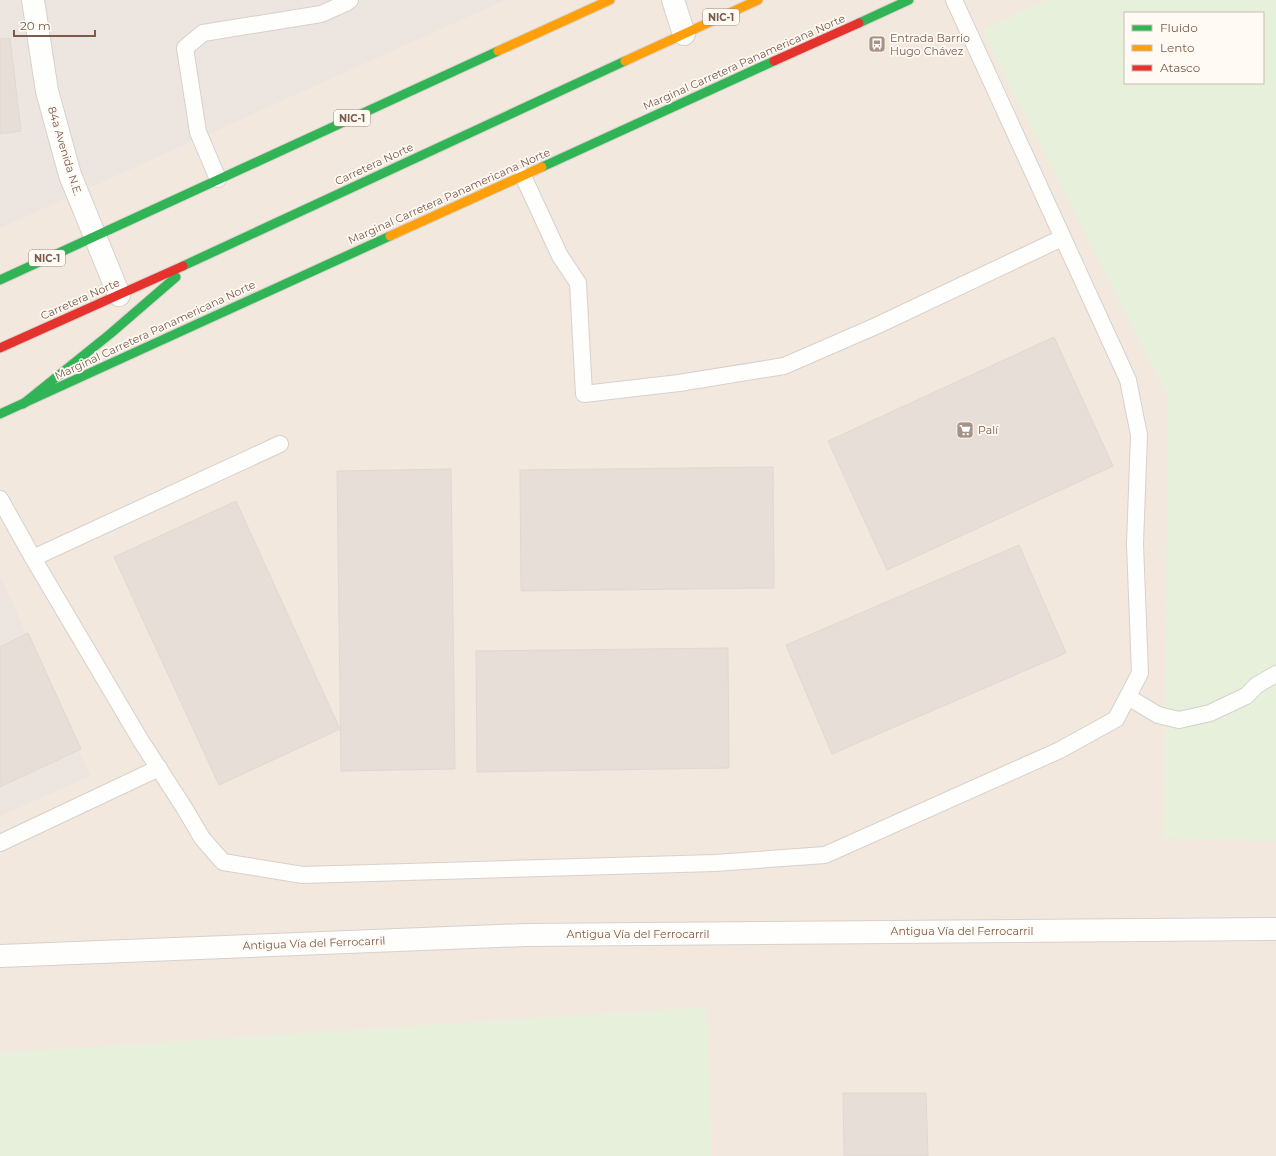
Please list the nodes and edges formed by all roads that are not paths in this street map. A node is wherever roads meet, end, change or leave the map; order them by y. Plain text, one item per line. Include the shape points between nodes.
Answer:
1 (33, 0) edge
2 (350, 0) edge
3 (610, 0) edge
4 (673, 0) edge
5 (758, 0) edge
6 (909, 0) edge
7 (954, 0) edge
8 (684, 34) junction
9 (523, 176) junction
10 (218, 179) junction
11 (94, 236) junction
12 (1062, 238) junction
13 (193, 262) junction
14 (0, 280) edge
15 (119, 295) junction
16 (0, 348) edge
17 (23, 404) junction
18 (0, 414) edge
19 (280, 444) dead end
20 (0, 499) edge
21 (33, 558) junction
22 (1276, 674) edge
23 (1128, 697) junction
24 (159, 768) junction
25 (0, 843) edge
26 (1276, 929) edge
27 (0, 956) edge

1 - 11 street, 84a Avenida N.E. via 47,91 70,175
2 - 10 lane via 321,14 203,33 185,48 198,132
3 - 10 main road, NIC-1
4 - 8 street
5 - 8 main road, Carretera Norte / NIC-1
6 - 9 main road, Marginal Carretera Panamericana Norte
7 - 12 lane
8 - 13 main road, Carretera Norte / NIC-1
9 - 12 lane via 560,256 578,283 584,394 680,383 784,366 876,326
9 - 17 main road, Marginal Carretera Panamericana Norte
10 - 11 main road, NIC-1
11 - 14 main road, NIC-1
11 - 15 street, 84a Avenida N.E.
12 - 23 lane via 1128,380 1139,435 1135,544 1140,673
13 - 15 main road, Carretera Norte / NIC-1
13 - 17 main road via 110,334
15 - 16 main road, Carretera Norte / NIC-1
17 - 18 main road, Marginal Carretera Panamericana Norte
19 - 21 lane
20 - 21 lane
21 - 24 lane
22 - 23 lane via 1257,685 1246,696 1210,714 1179,720 1158,715
23 - 24 lane via 1116,720 1060,750 825,855 731,862 303,875 245,866 223,862 202,838
24 - 25 lane
26 - 27 street, Antigua Vía del Ferrocarril via 525,935

